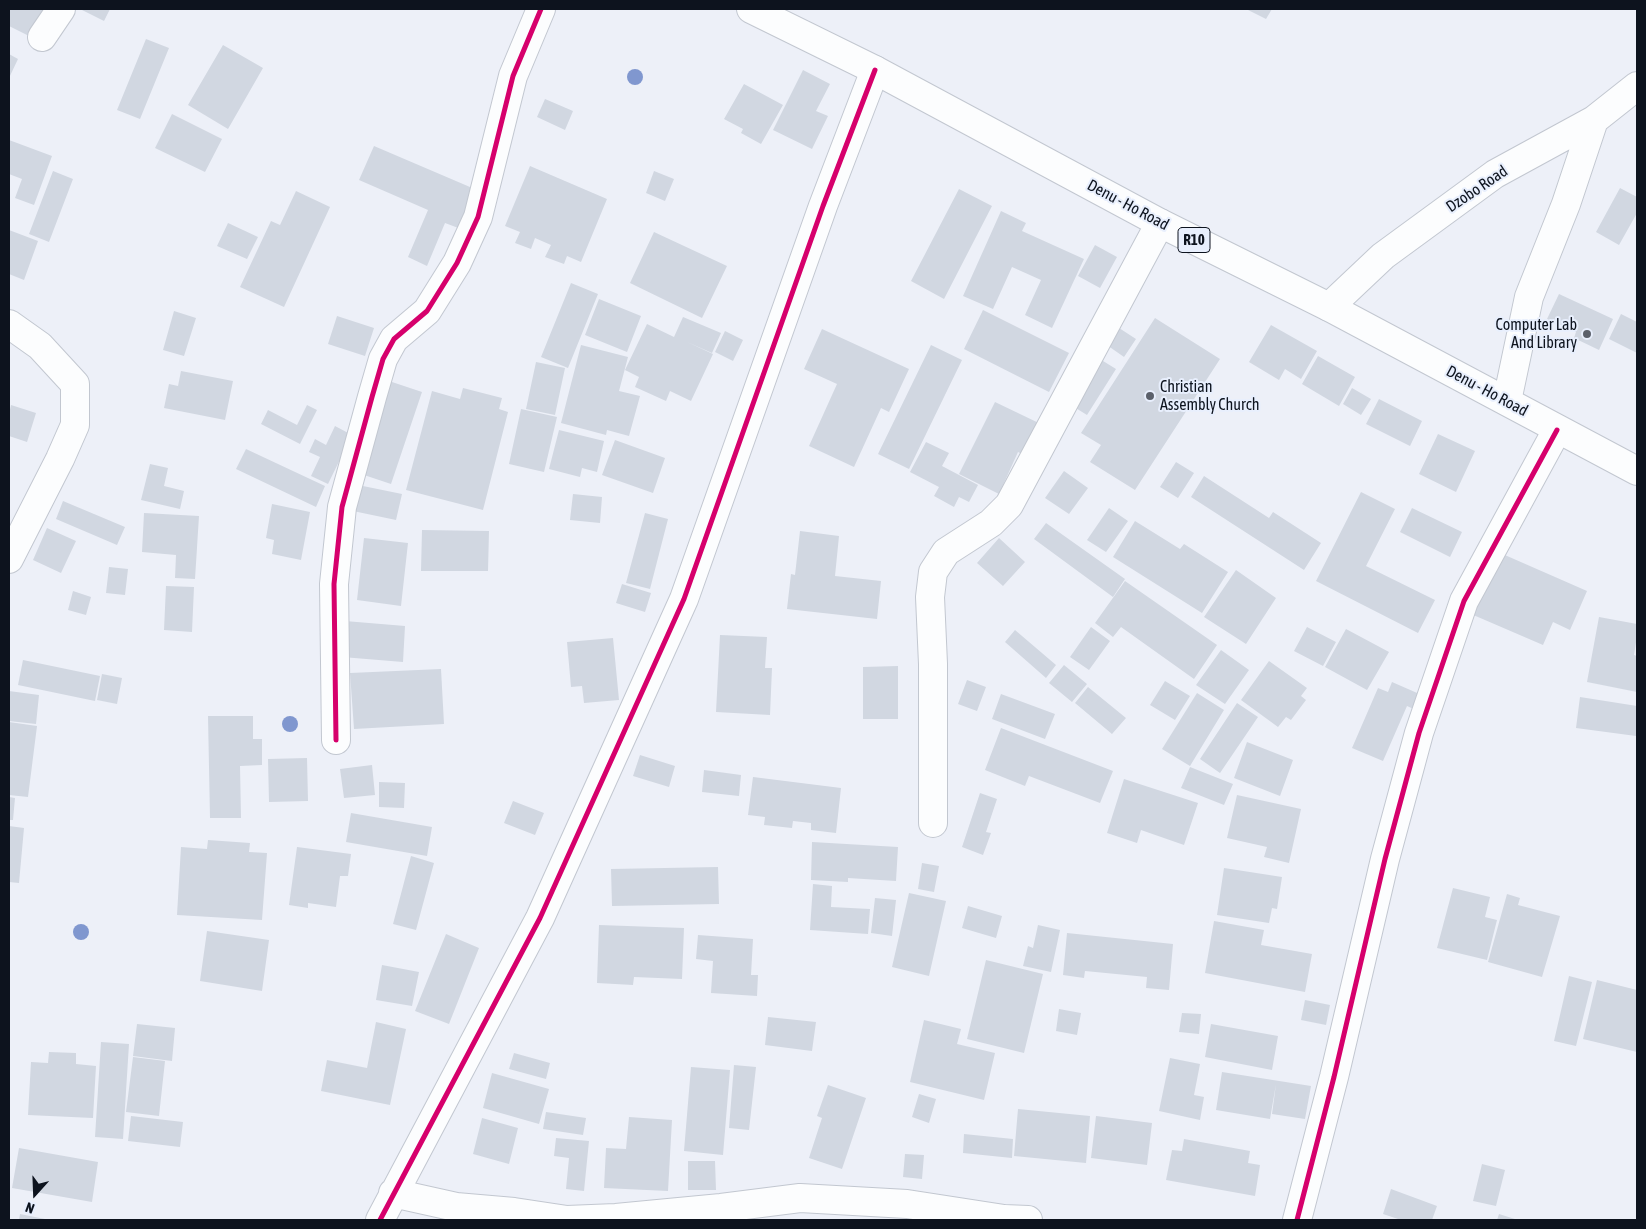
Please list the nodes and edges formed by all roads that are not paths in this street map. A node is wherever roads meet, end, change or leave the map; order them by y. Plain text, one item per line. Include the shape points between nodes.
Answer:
1 (61, 9) edge
2 (541, 9) edge
3 (751, 9) edge
4 (42, 37) dead end
5 (875, 70) junction
6 (1637, 86) edge
7 (1594, 120) junction
8 (1160, 223) junction
9 (1329, 307) junction
10 (9, 324) edge
11 (1507, 401) junction
12 (1557, 430) junction
13 (1637, 471) edge
14 (9, 559) edge
15 (336, 740) dead end
16 (933, 823) dead end
17 (393, 1193) junction
18 (380, 1220) edge
19 (1028, 1220) edge
20 (1297, 1220) edge

1 - 4 street
2 - 15 street via 513,76 478,217 458,263 427,311 394,339 372,397 342,507 340,526 334,584
3 - 5 street, Denu - Ho Road / R10
5 - 8 street, Denu - Ho Road / R10
5 - 17 street via 684,599 540,918
6 - 7 street, Dzobo Road
7 - 9 street, Dzobo Road via 1495,174 1383,256
7 - 11 street via 1566,204 1529,297
8 - 9 street, Denu - Ho Road / R10
8 - 16 street via 1009,504 991,523 946,552 934,572 930,597
9 - 11 street, Denu - Ho Road / R10
10 - 14 street via 40,346 74,384 75,425
11 - 12 street, Denu - Ho Road / R10
12 - 13 street, Denu - Ho Road / R10
12 - 20 street via 1464,601 1419,732
17 - 18 street
17 - 19 street via 456,1206 567,1220 616,1218 800,1198 907,1204

